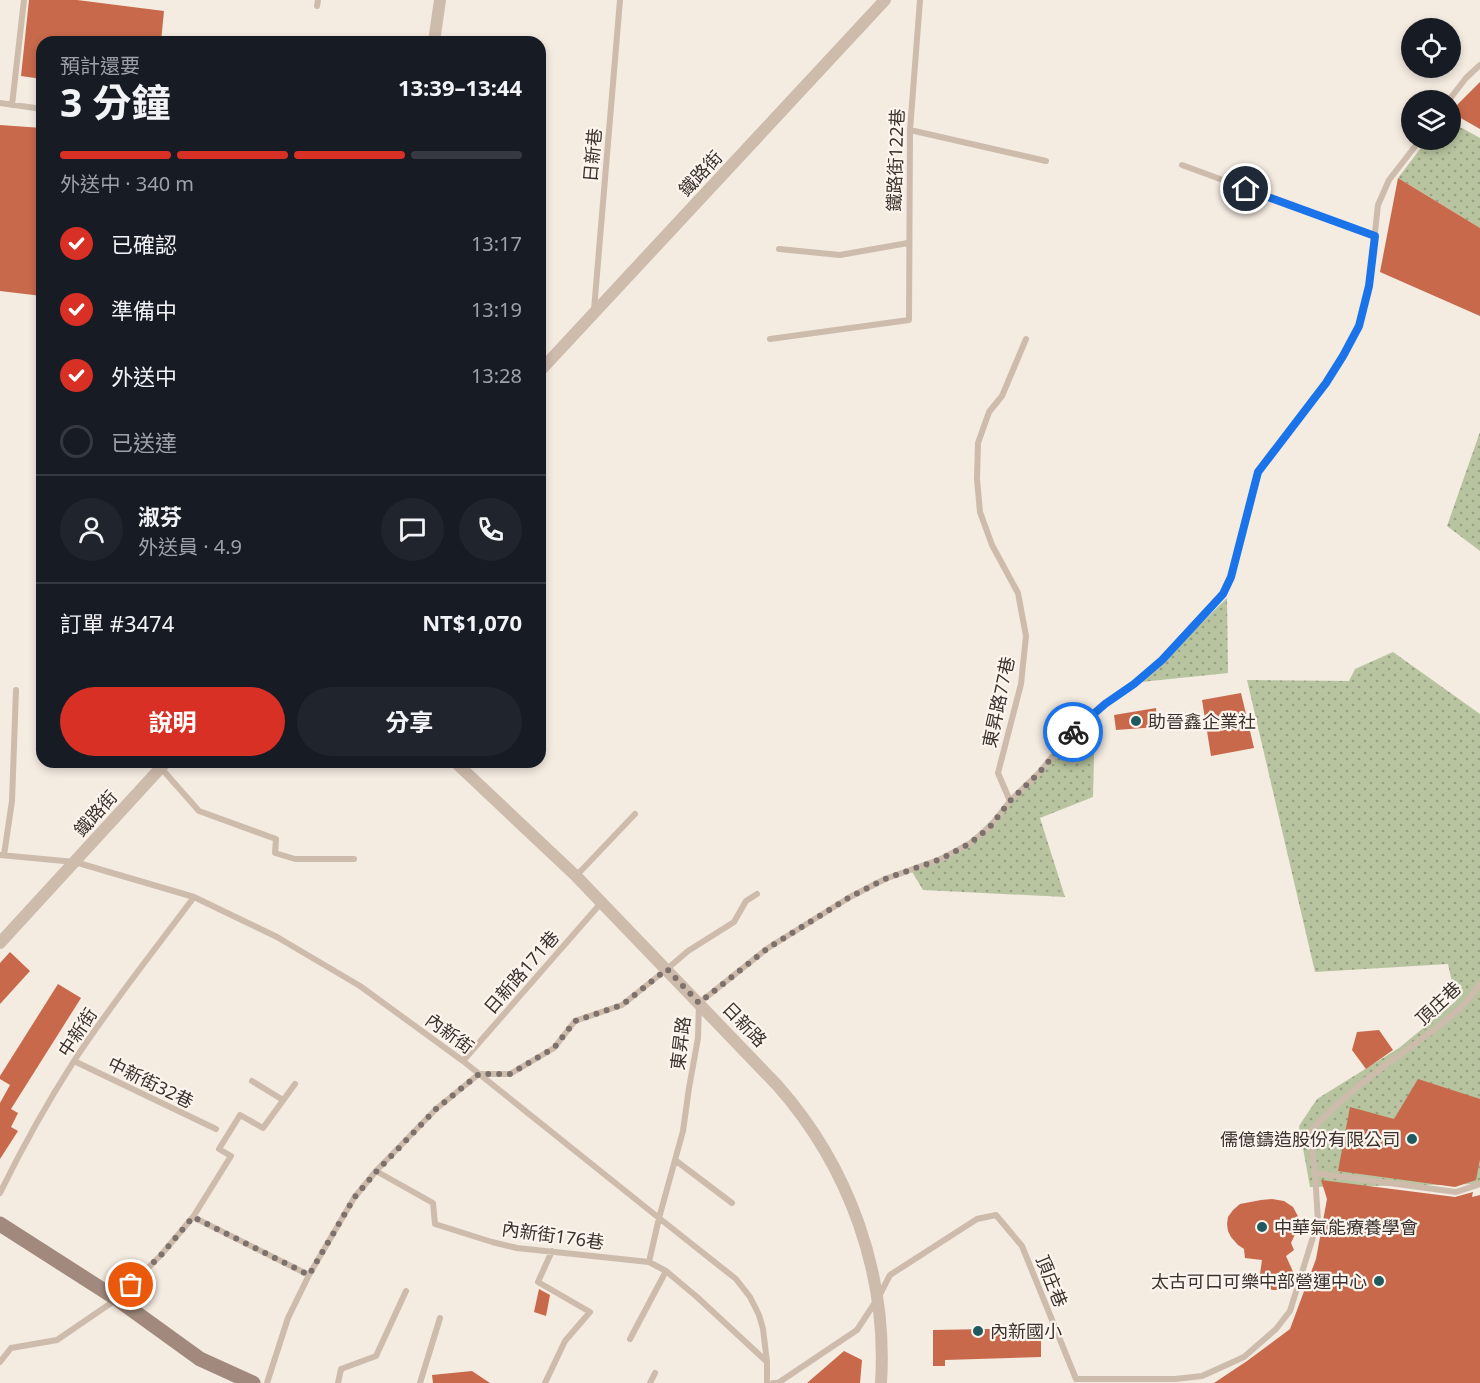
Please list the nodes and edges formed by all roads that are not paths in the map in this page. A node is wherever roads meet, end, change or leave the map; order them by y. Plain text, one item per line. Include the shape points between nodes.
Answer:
1 (24, 0) edge
2 (440, 0) edge
3 (620, 0) edge
4 (885, 0) edge
5 (920, 0) edge
6 (435, 36) edge
7 (1480, 65) edge
8 (1457, 90) edge
9 (0, 103) edge
10 (12, 105) junction
11 (36, 109) edge
12 (910, 130) junction
13 (1412, 150) edge
14 (1046, 161) dead end
15 (1182, 165) dead end
16 (1375, 236) junction
17 (908, 243) junction
18 (779, 249) dead end
19 (594, 314) junction
20 (770, 339) dead end
21 (1026, 339) dead end
22 (546, 365) edge
23 (16, 690) dead end
24 (161, 768) edge
25 (166, 768) edge
26 (461, 768) edge
27 (1010, 801) junction
28 (635, 813) dead end
29 (2, 855) edge
30 (354, 859) dead end
31 (75, 862) junction
32 (576, 876) junction
33 (757, 894) dead end
34 (194, 897) junction
35 (602, 902) junction
36 (0, 943) edge
37 (667, 969) junction
38 (1480, 984) edge
39 (699, 1003) junction
40 (74, 1061) junction
41 (463, 1061) junction
42 (479, 1074) junction
43 (252, 1081) dead end
44 (295, 1084) dead end
45 (283, 1100) junction
46 (216, 1129) dead end
47 (675, 1160) junction
48 (376, 1172) junction
49 (1315, 1173) junction
50 (1480, 1184) edge
51 (0, 1193) edge
52 (732, 1203) dead end
53 (193, 1217) junction
54 (658, 1218) junction
55 (0, 1224) edge
56 (552, 1251) junction
57 (650, 1262) junction
58 (666, 1271) junction
59 (309, 1275) junction
60 (406, 1291) dead end
61 (878, 1298) junction
62 (117, 1299) junction
63 (440, 1318) dead end
64 (630, 1339) dead end
65 (0, 1362) edge
66 (767, 1362) junction
67 (655, 1373) dead end
68 (253, 1383) edge
69 (267, 1383) edge
70 (338, 1383) edge
71 (420, 1383) edge
72 (545, 1383) edge
73 (650, 1383) edge
74 (767, 1383) edge
75 (773, 1383) edge
76 (881, 1383) edge

1 - 10 lane
2 - 6 street
3 - 19 lane, 日新巷
4 - 19 street, 鐵路街
5 - 12 lane, 鐵路街122巷
7 - 8 lane
9 - 10 lane
10 - 11 lane
12 - 14 lane
12 - 17 lane, 鐵路街122巷
13 - 16 lane, 東昇路 via 1389,180 1378,205
15 - 16 lane
16 - 27 lane, 東昇路 via 1359,326 1326,383 1258,472 1231,577 1223,594 1162,660 1069,736
17 - 18 lane via 840,255
17 - 20 lane, 鐵路街122巷 via 909,320
19 - 22 street, 鐵路街
21 - 27 lane, 東昇路77巷 via 1002,396 989,412 978,443 976,479 980,512 992,545 1018,593 1026,636 1022,684 998,772
23 - 29 lane via 12,801
24 - 31 street, 鐵路街
25 - 30 lane via 199,811 276,839 275,853 295,859
26 - 32 street, 日新路
27 - 39 lane, 東昇路 via 990,827 969,844 850,897 768,948
28 - 32 lane
29 - 31 lane, 內新街
31 - 34 lane, 內新街
31 - 36 street, 鐵路街
32 - 35 street, 日新路
33 - 37 lane via 746,901 734,922
34 - 40 lane, 中新街
34 - 41 lane, 內新街 via 277,937 360,986
35 - 37 street, 日新路
35 - 41 lane, 日新路171巷
37 - 39 street, 日新路
37 - 42 lane via 622,1005 575,1021 554,1048 510,1074
38 - 49 lane, 頂庄巷 via 1430,1034 1361,1084 1310,1132
39 - 47 lane, 東昇路 via 698,1038
39 - 61 street, 日新路 via 789,1098 823,1146 851,1201
40 - 46 lane, 中新街32巷
40 - 51 lane, 中新街
41 - 42 lane, 內新街
42 - 48 lane via 436,1109
42 - 54 lane, 內新街
43 - 45 lane
44 - 45 lane
45 - 53 lane via 263,1128 240,1115 219,1149 231,1156
47 - 52 lane
47 - 54 lane, 東昇路
48 - 56 lane, 內新街176巷 via 434,1203 435,1224 517,1248
48 - 59 lane via 354,1198
49 - 50 lane via 1456,1192
49 - 61 lane, 頂庄巷 via 1318,1221 1290,1311 1244,1357 1202,1376 1076,1379 1022,1246 996,1215 977,1219 890,1275
53 - 59 lane
53 - 62 lane
54 - 57 lane
54 - 66 lane, 內新街 via 736,1279 750,1297 763,1329
55 - 62 street
56 - 57 lane, 內新街176巷
56 - 72 lane via 538,1282 590,1312 565,1341
57 - 58 lane, 內新街176巷
58 - 64 lane
58 - 66 lane, 內新街176巷
59 - 69 lane via 288,1318
60 - 70 lane via 376,1356 341,1369
61 - 75 lane, 頂庄巷 via 857,1330
61 - 76 street, 日新路
62 - 65 lane via 57,1340 11,1348
62 - 68 street via 200,1359
63 - 71 lane
66 - 74 lane, 內新街
67 - 73 lane

